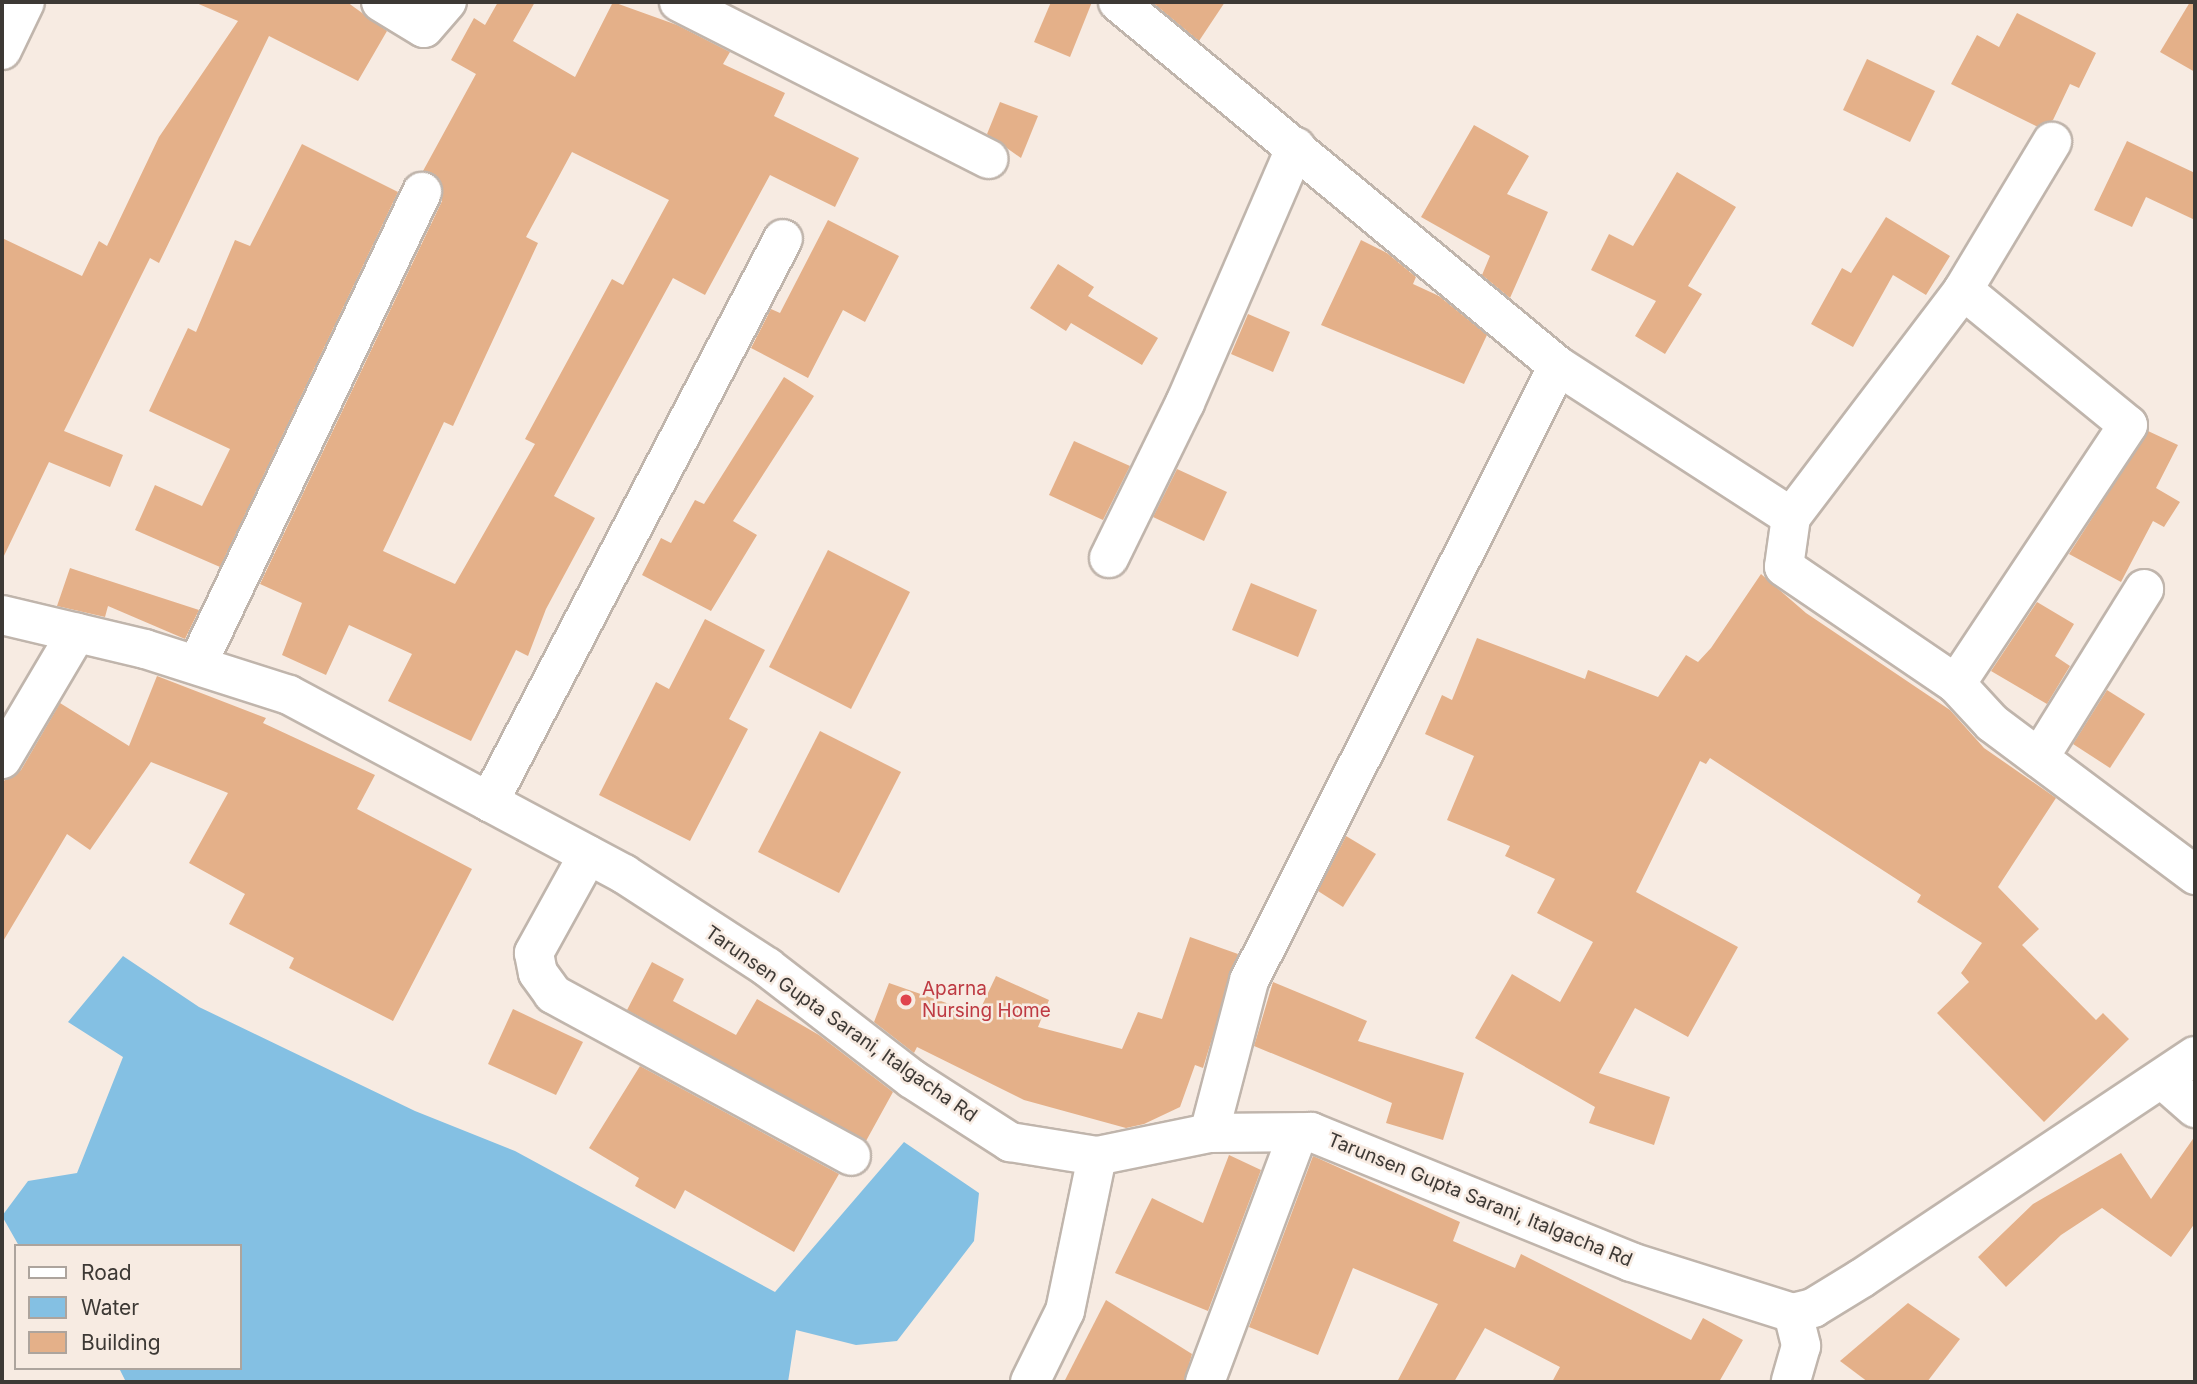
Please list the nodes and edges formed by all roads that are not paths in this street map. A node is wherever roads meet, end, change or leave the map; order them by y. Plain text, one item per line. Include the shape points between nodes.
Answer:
1 (25, 2) edge
2 (381, 2) edge
3 (447, 2) edge
4 (1118, 2) edge
5 (692, 5) edge
6 (2, 50) edge
7 (2052, 142) dead end
8 (1296, 147) junction
9 (988, 159) dead end
10 (422, 192) dead end
11 (783, 239) dead end
12 (1963, 290) junction
13 (1558, 366) junction
14 (1791, 517) junction
15 (1109, 558) dead end
16 (2144, 589) dead end
17 (2, 615) edge
18 (76, 632) junction
19 (197, 666) junction
20 (1956, 684) junction
21 (2039, 758) junction
22 (2, 759) edge
23 (489, 802) junction
24 (588, 855) junction
25 (2195, 874) edge
26 (2195, 1056) edge
27 (2162, 1079) junction
28 (2195, 1108) edge
29 (1209, 1133) junction
30 (1298, 1133) junction
31 (851, 1156) dead end
32 (1097, 1156) junction
33 (1794, 1313) junction
34 (1796, 1380) edge
35 (1030, 1382) edge
36 (1205, 1382) edge

1 - 6 street
2 - 3 street via 424,28
4 - 8 street
5 - 9 street
7 - 12 street
8 - 13 street
8 - 15 street via 1185,403
10 - 19 street
11 - 23 street
12 - 14 street
12 - 20 street via 2128,425
13 - 14 street
13 - 29 street via 1249,981
14 - 20 street via 1784,567
16 - 21 street
17 - 18 street, Tarunsen Gupta Sarani, Italgacha Rd
18 - 19 street, Tarunsen Gupta Sarani, Italgacha Rd
18 - 22 street
19 - 23 street, Tarunsen Gupta Sarani, Italgacha Rd via 289,695
20 - 21 street via 1992,723
21 - 25 street
23 - 24 street, Tarunsen Gupta Sarani, Italgacha Rd
24 - 31 street via 534,953 538,973 553,994
24 - 32 street, Tarunsen Gupta Sarani, Italgacha Rd via 767,967 912,1079 1010,1142
26 - 27 street
27 - 28 street
27 - 33 street via 1852,1284 1813,1308
29 - 30 street, Tarunsen Gupta Sarani, Italgacha Rd
29 - 32 street, Tarunsen Gupta Sarani, Italgacha Rd
30 - 33 street, Tarunsen Gupta Sarani, Italgacha Rd via 1311,1132 1631,1262
30 - 36 street
32 - 35 street via 1065,1311
33 - 34 street via 1801,1346

